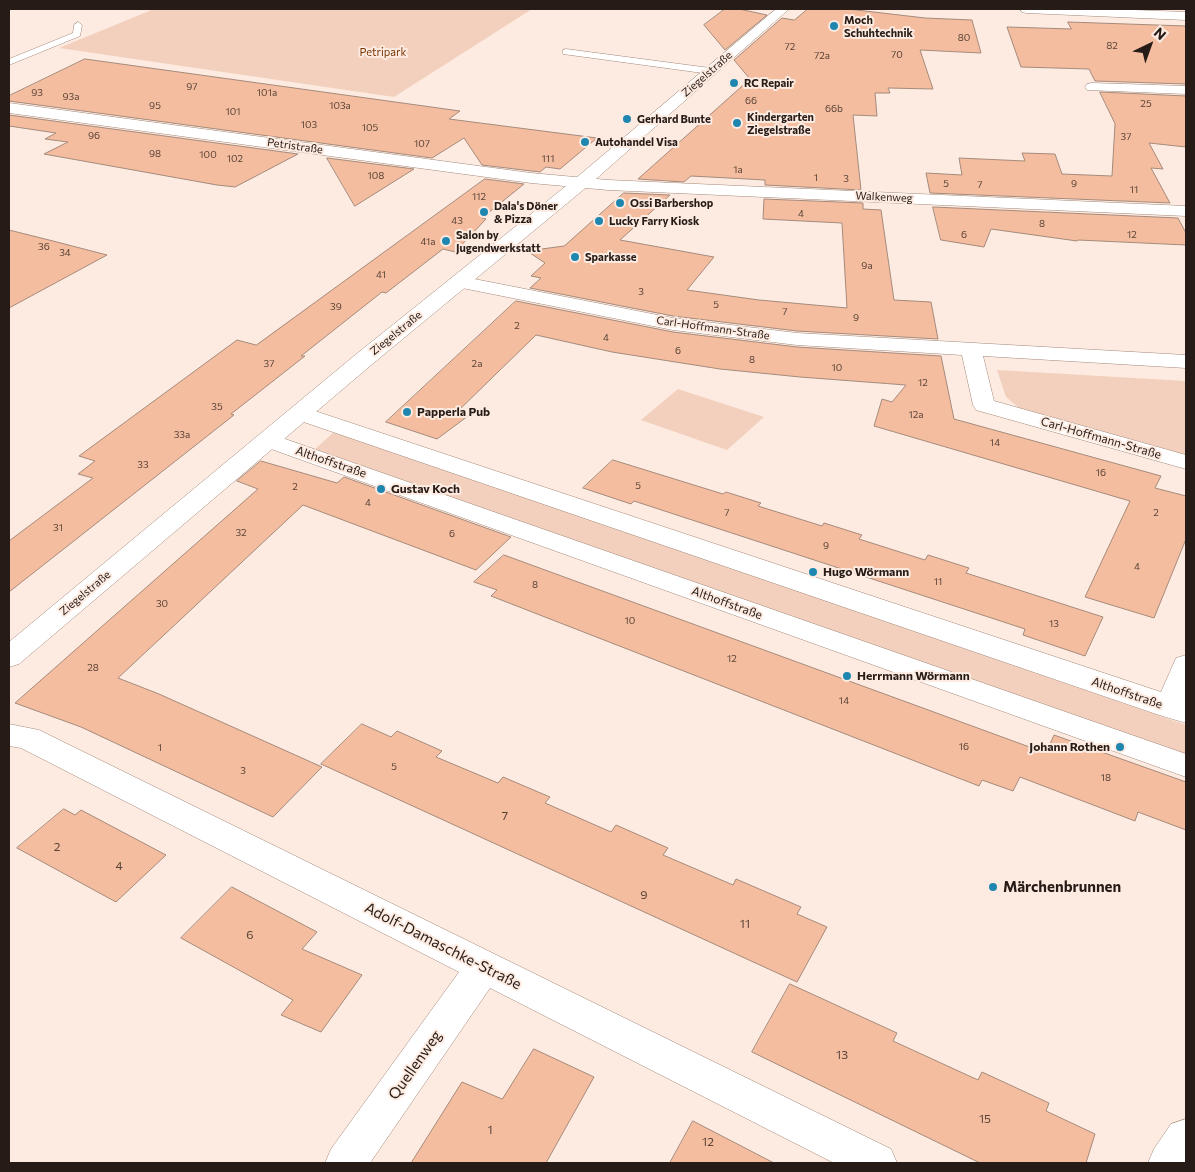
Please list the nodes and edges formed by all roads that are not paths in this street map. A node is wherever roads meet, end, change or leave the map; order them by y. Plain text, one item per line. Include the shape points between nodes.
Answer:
1 (782, 9) edge
2 (1026, 9) edge
3 (1186, 16) edge
4 (78, 25) dead end
5 (566, 52) dead end
6 (9, 62) edge
7 (710, 71) junction
8 (1092, 86) dead end
9 (1186, 90) edge
10 (9, 108) edge
11 (582, 182) junction
12 (1186, 211) edge
13 (458, 282) junction
14 (971, 349) junction
15 (1186, 361) edge
16 (300, 413) junction
17 (268, 440) junction
18 (1186, 462) edge
19 (9, 657) edge
20 (1186, 665) edge
21 (1178, 710) edge
22 (9, 735) edge
23 (1186, 766) edge
24 (484, 966) junction
25 (1186, 1138) edge
26 (346, 1163) edge
27 (876, 1163) edge
28 (1169, 1163) edge

1 - 7 street, Ziegelstraße
2 - 3 street
4 - 6 lane via 77,34
5 - 7 lane
7 - 11 street, Ziegelstraße
8 - 9 street
10 - 11 street, Petristraße via 530,178
11 - 12 street, Walkenweg
11 - 13 street, Ziegelstraße
13 - 14 street, Carl-Hoffmann-Straße via 673,324 797,339
13 - 16 street, Ziegelstraße
14 - 15 street, Carl-Hoffmann-Straße
14 - 18 street, Carl-Hoffmann-Straße via 984,405
16 - 17 street, Ziegelstraße
16 - 21 street, Althoffstraße
17 - 19 street, Ziegelstraße
17 - 23 street, Althoffstraße
20 - 21 street
22 - 24 street, Adolf-Damaschke-Straße via 28,738
24 - 26 street, Quellenweg
24 - 27 street, Adolf-Damaschke-Straße
25 - 28 street

